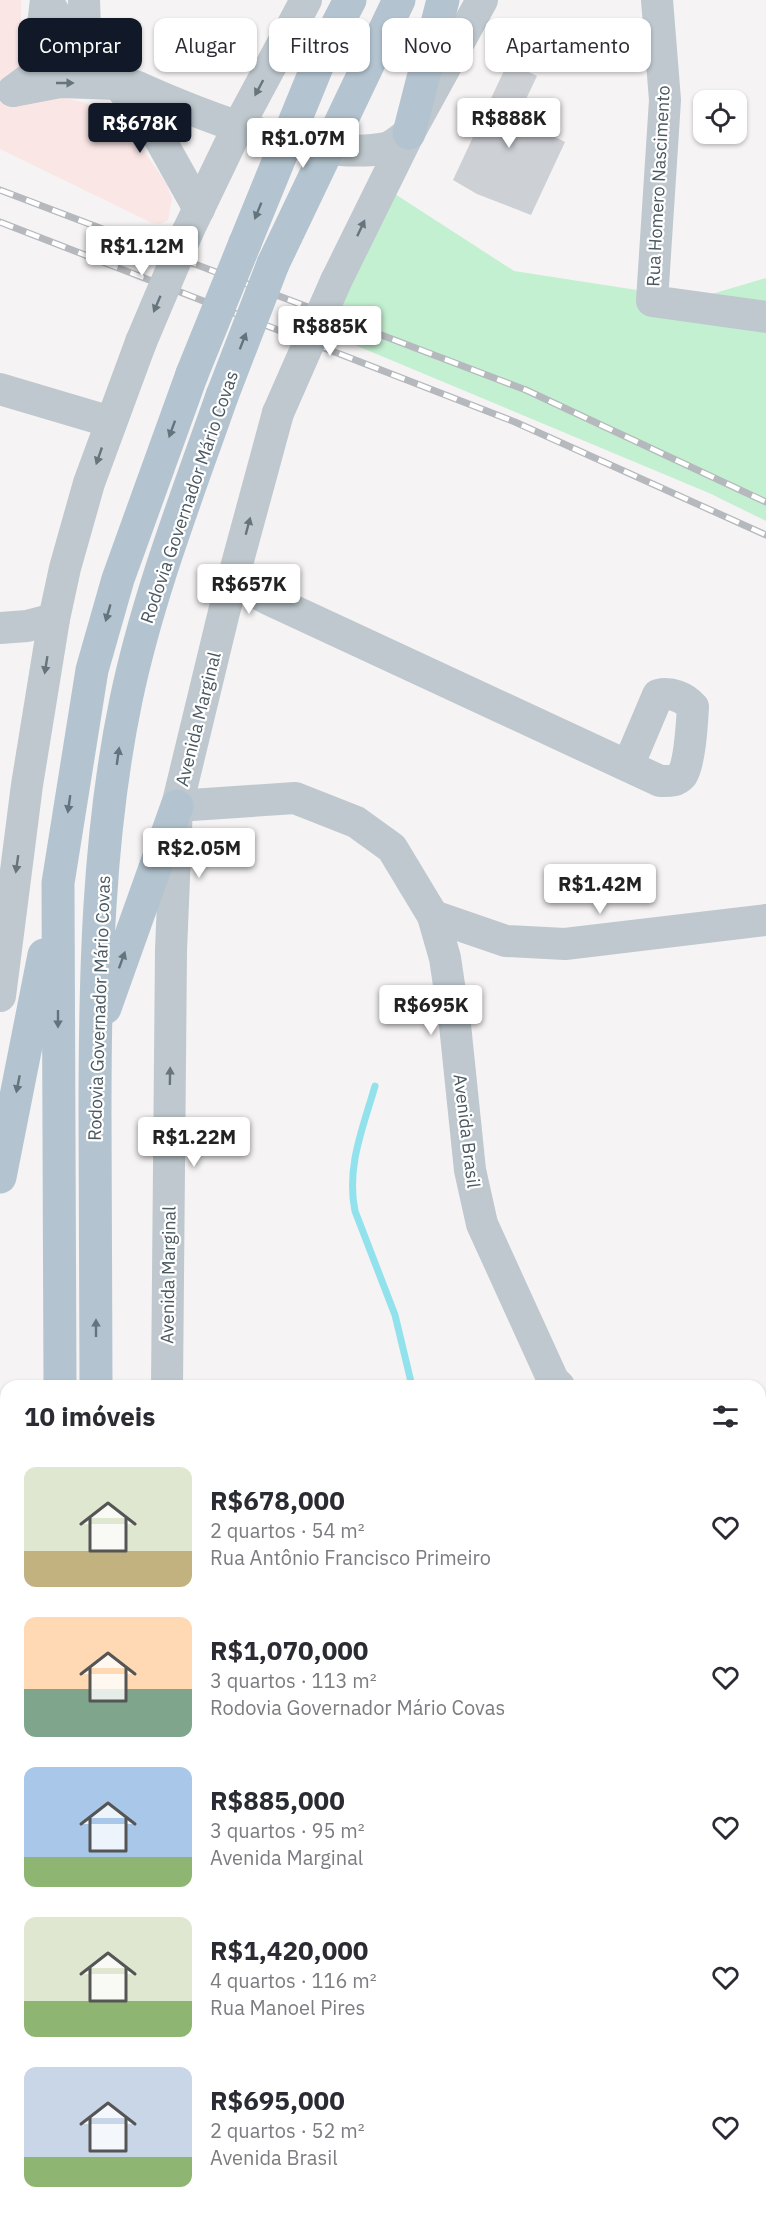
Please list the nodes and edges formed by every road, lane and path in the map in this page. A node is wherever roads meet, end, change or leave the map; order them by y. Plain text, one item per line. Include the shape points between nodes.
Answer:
1 (46, 0) edge
2 (84, 0) edge
3 (306, 0) edge
4 (350, 0) edge
5 (399, 0) edge
6 (443, 0) edge
7 (482, 0) edge
8 (657, 0) edge
9 (108, 75) junction
10 (239, 125) junction
11 (409, 133) junction
12 (287, 141) junction
13 (328, 148) junction
14 (193, 220) junction
15 (766, 317) edge
16 (0, 389) edge
17 (111, 422) junction
18 (233, 580) junction
19 (54, 619) junction
20 (0, 628) edge
21 (628, 766) dead end
22 (177, 806) junction
23 (58, 882) junction
24 (433, 916) junction
25 (766, 920) edge
26 (4, 924) edge
27 (0, 996) edge
28 (95, 1035) junction
29 (0, 1177) edge
30 (60, 1380) edge
31 (96, 1380) edge
32 (167, 1380) edge
33 (553, 1380) edge

1 - 9 street via 63,29
1 -> 9 street via 37,73 13,91
2 - 9 street via 85,30
3 -> 10 street
4 - 12 main road, Rodovia Governador Mário Covas via 323,52
5 - 13 main road, Rodovia Governador Mário Covas
6 - 11 main road
7 - 11 street, Avenida Marginal
8 - 15 street, Rua Homero Nascimento via 665,100 652,301
9 - 10 street
9 - 14 street via 152,125
10 - 12 street
10 - 14 street
11 - 13 street via 389,148
18 -> 11 street, Avenida Marginal, bridge via 278,413 336,281
12 - 13 street
12 -> 23 main road, Rodovia Governador Mário Covas, bridge via 192,374 118,579 92,670
28 -> 13 main road, Rodovia Governador Mário Covas, bridge via 106,841 126,701 153,590 273,264
14 -> 17 street, bridge
16 - 17 street
17 -> 19 street via 68,557
18 - 21 street
18 - 22 street, Avenida Marginal
19 - 20 street
19 -> 26 street
22 - 24 street, Avenida Brasil via 295,798 356,822 392,848
28 -> 22 main road
32 -> 22 street, Avenida Marginal via 171,950
23 -> 29 main road
23 -> 30 main road, Rodovia Governador Mário Covas
24 - 25 street via 506,940 565,944
24 - 33 street, Avenida Brasil via 447,969 470,1170 482,1224
26 - 27 street
31 -> 28 main road, Rodovia Governador Mário Covas

